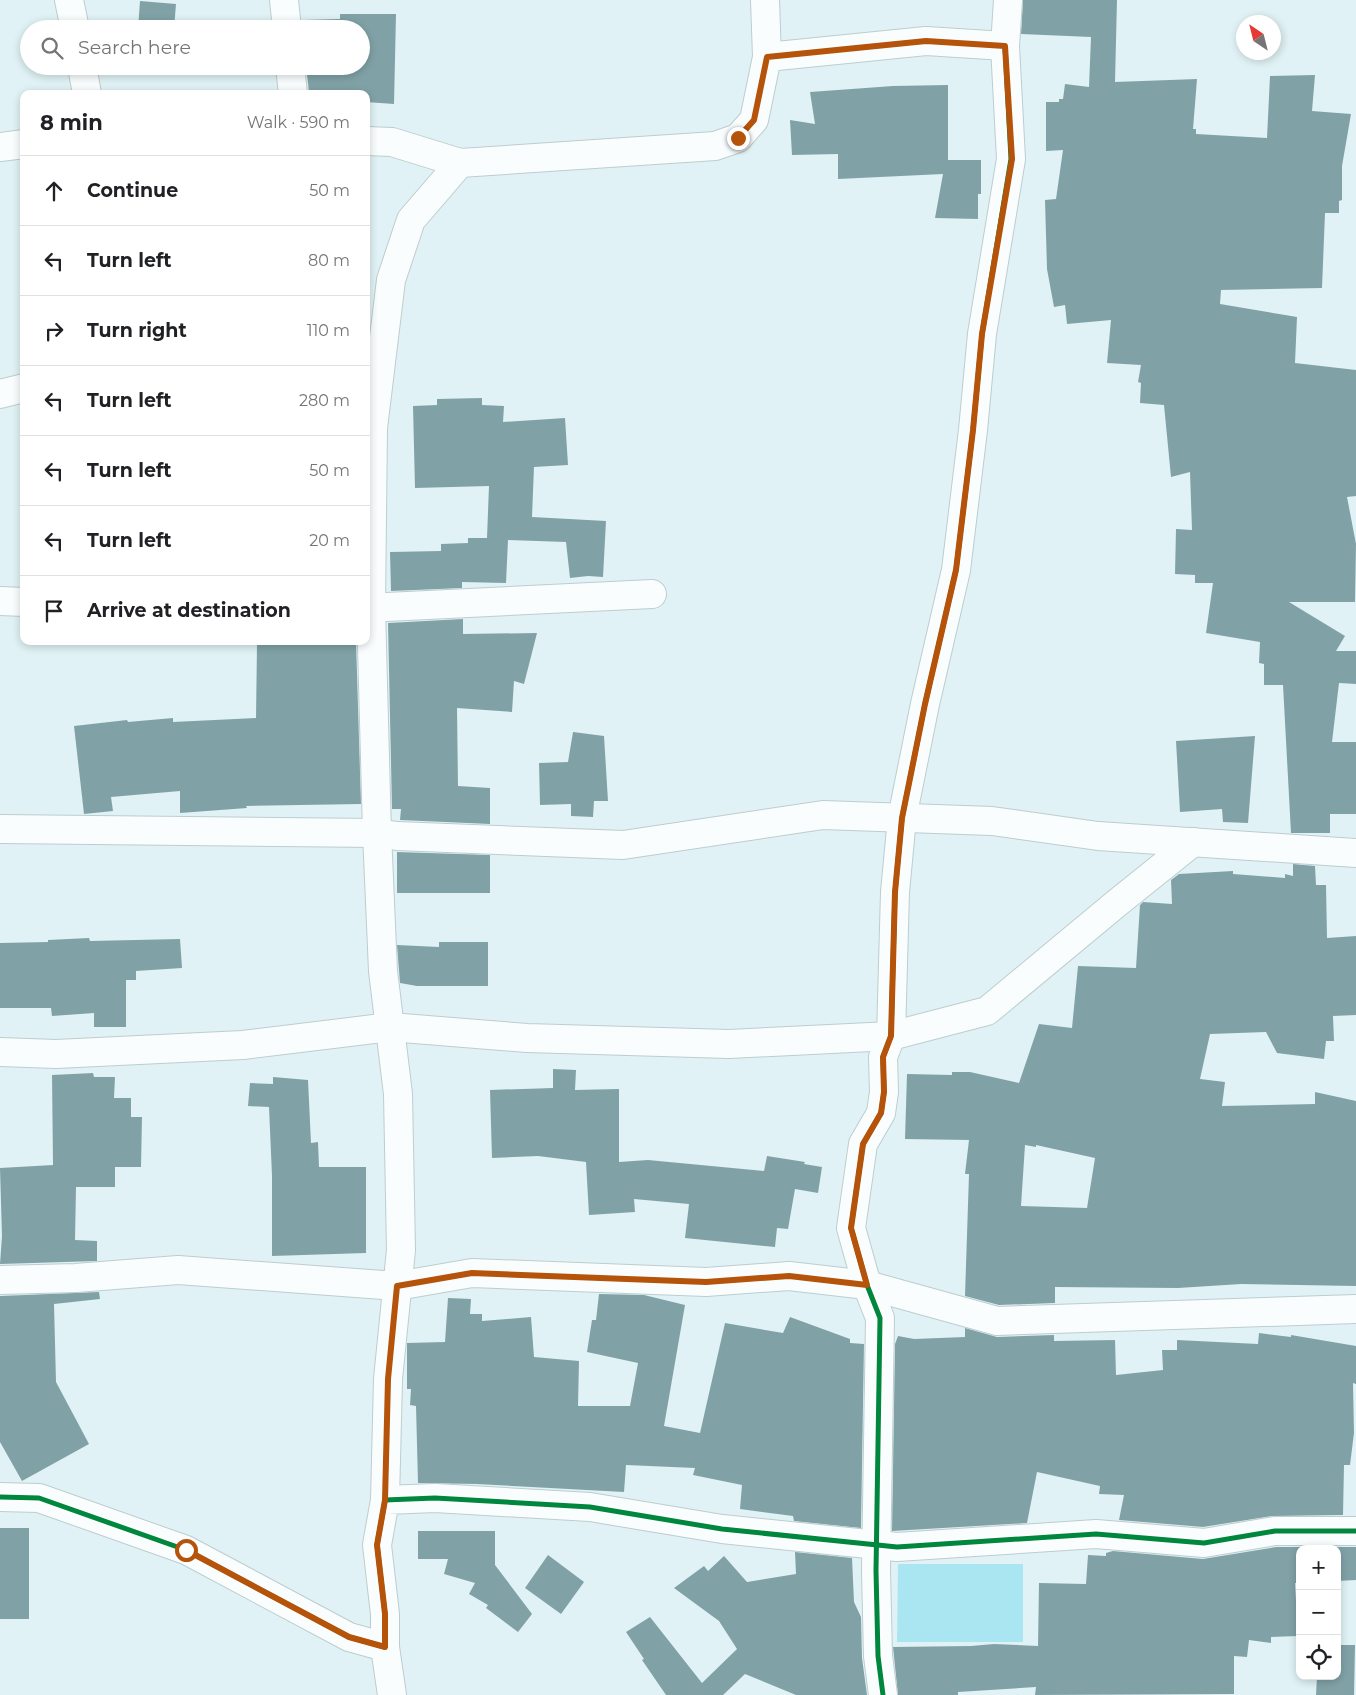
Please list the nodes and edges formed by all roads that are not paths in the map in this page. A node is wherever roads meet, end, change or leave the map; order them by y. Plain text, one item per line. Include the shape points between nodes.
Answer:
1 (69, 0) edge
2 (284, 0) edge
3 (765, 0) edge
4 (1008, 0) edge
5 (72, 20) edge
6 (286, 20) edge
7 (1005, 46) junction
8 (767, 57) junction
9 (84, 75) edge
10 (291, 75) edge
11 (86, 90) edge
12 (293, 90) edge
13 (370, 141) edge
14 (20, 144) edge
15 (0, 147) edge
16 (460, 163) junction
17 (372, 384) edge
18 (20, 389) edge
19 (0, 394) edge
20 (370, 563) edge
21 (652, 594) dead end
22 (0, 601) edge
23 (20, 602) edge
24 (370, 608) edge
25 (370, 636) edge
26 (902, 818) junction
27 (0, 828) edge
28 (377, 833) junction
29 (1193, 842) junction
30 (1356, 853) edge
31 (390, 1028) junction
32 (891, 1036) junction
33 (0, 1052) edge
34 (0, 1280) edge
35 (867, 1285) junction
36 (397, 1286) junction
37 (1356, 1309) edge
38 (0, 1498) edge
39 (385, 1500) junction
40 (1356, 1531) edge
41 (876, 1546) junction
42 (385, 1647) junction
43 (392, 1695) edge
44 (883, 1695) edge

1 - 5 street
2 - 6 street
3 - 8 street
4 - 7 street
7 - 8 street via 926,41
7 - 26 street via 1012,159 982,334 956,570
8 - 16 street via 754,120 738,138 715,146
9 - 11 street
10 - 12 street
13 - 16 street via 392,142
14 - 15 street
16 - 17 street via 411,220 391,280
17 - 20 street
18 - 19 street
21 - 24 street
22 - 23 street
25 - 28 street
26 - 28 street via 823,815 623,845
26 - 29 street via 992,821 1098,836
26 - 32 street via 895,892
27 - 28 street
28 - 31 street via 383,971
29 - 30 street
29 - 32 street via 988,1011
31 - 32 street via 527,1038 729,1044
31 - 33 street via 243,1045 56,1054
31 - 36 street via 398,1094 400,1250
32 - 35 street via 883,1057 881,1113 863,1144 851,1228
34 - 36 street via 178,1270
35 - 36 street via 789,1276 706,1282 472,1273
35 - 37 street via 997,1321
35 - 41 street via 880,1318
36 - 39 street via 388,1379
38 - 42 street via 39,1498 186,1550 349,1637
39 - 41 street via 435,1498 590,1507 722,1529
39 - 42 street via 377,1545 385,1614
40 - 41 street via 1275,1531 1204,1543 1096,1534
41 - 44 street via 878,1656
42 - 43 street

